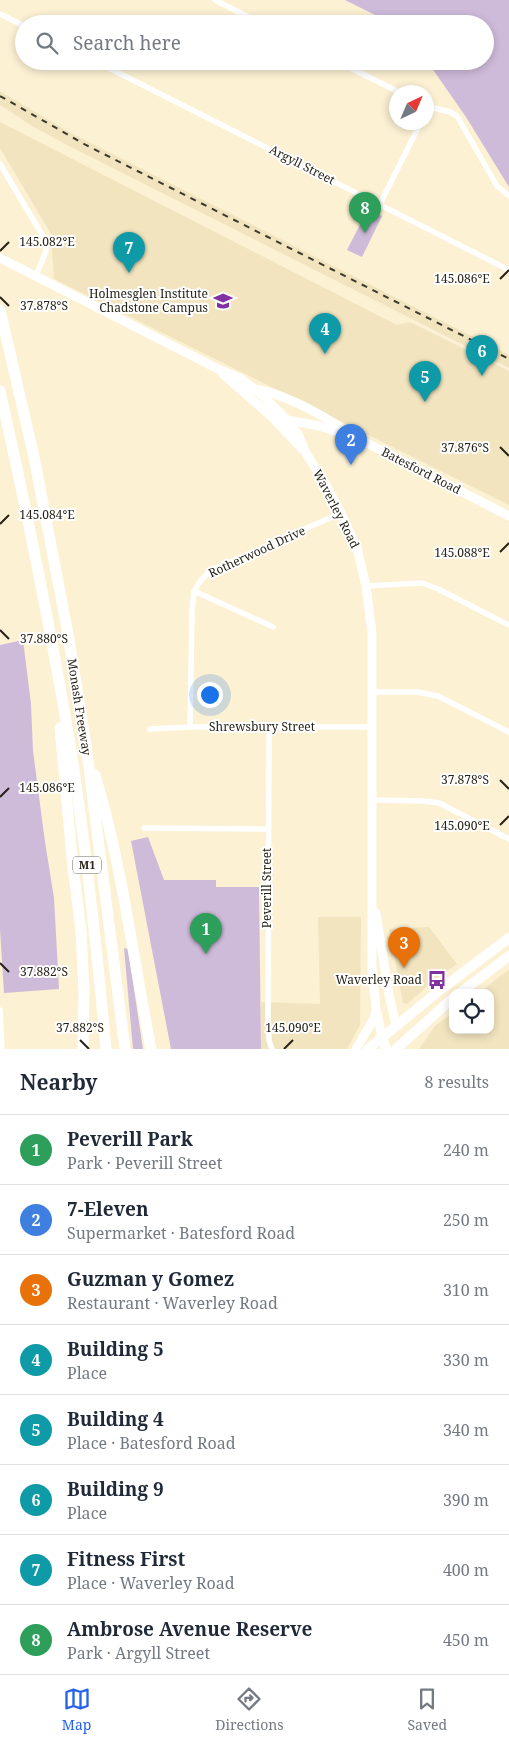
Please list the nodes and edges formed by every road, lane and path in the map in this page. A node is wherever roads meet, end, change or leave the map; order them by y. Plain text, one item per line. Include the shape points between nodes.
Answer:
1 (215, 0) edge
2 (0, 14) edge
3 (244, 15) edge
4 (15, 22) edge
5 (113, 70) edge
6 (354, 70) edge
7 (389, 87) edge
8 (434, 109) edge
9 (417, 130) edge
10 (0, 164) edge
11 (509, 196) edge
12 (380, 204) junction
13 (0, 258) edge
14 (509, 270) edge
15 (36, 276) junction
16 (0, 310) edge
17 (220, 370) junction
18 (254, 389) junction
19 (0, 390) edge
20 (272, 417) junction
21 (287, 420) junction
22 (357, 438) junction
23 (306, 453) junction
24 (341, 513) junction
25 (509, 516) edge
26 (366, 586) junction
27 (194, 591) junction
28 (509, 625) edge
29 (273, 628) dead end
30 (58, 682) junction
31 (373, 692) junction
32 (190, 727) junction
33 (269, 727) junction
34 (373, 727) junction
35 (150, 729) dead end
36 (509, 732) edge
37 (86, 745) junction
38 (373, 800) junction
39 (144, 828) dead end
40 (267, 829) junction
41 (509, 839) edge
42 (372, 896) junction
43 (509, 938) edge
44 (509, 956) edge
45 (465, 989) edge
46 (449, 1002) edge
47 (376, 1008) junction
48 (0, 1010) edge
49 (396, 1025) junction
50 (382, 1037) junction
51 (400, 1048) edge
52 (2, 1049) edge
53 (83, 1049) edge
54 (106, 1049) edge
55 (125, 1049) edge
56 (151, 1049) edge
57 (272, 1049) edge
58 (356, 1049) edge
59 (368, 1049) edge
60 (386, 1049) edge

1 - 3 street
2 - 4 street
5 - 12 street, Argyll Street
6 - 7 street
8 - 11 street via 457,116 496,186
9 - 12 street
10 - 15 street via 44,238 46,251
12 - 14 street, Argyll Street
13 - 15 main road, Waverley Road
15 - 17 main road, Waverley Road
16 - 37 highway, Monash Freeway / M1 via 32,447
17 - 18 main road, Waverley Road via 240,378
17 - 20 main road, Waverley Road
18 - 21 main road, Waverley Road
18 - 22 main road via 276,394
19 - 30 highway, Monash Freeway / M1
20 - 21 main road, Batesford Road
20 - 23 main road, Waverley Road
21 - 22 main road, Batesford Road
21 - 23 main road, Waverley Road via 298,434
22 - 25 main road, Batesford Road
23 - 24 main road, Waverley Road
24 - 26 main road, Waverley Road via 357,548
24 - 27 street, Rotherwood Drive via 210,572
26 - 28 street via 422,583
26 - 31 main road, Waverley Road via 372,633
27 - 29 street
27 - 32 street
30 - 53 highway via 61,743 81,930
30 - 54 highway, Monash Freeway / M1 via 90,885
31 - 34 main road, Waverley Road
31 - 36 street via 432,695
32 - 33 street, Shrewsbury Street
32 - 35 street, Shrewsbury Street
33 - 34 street, Shrewsbury Street
33 - 40 street, Peverill Street
34 - 38 main road, Waverley Road
37 - 55 highway, Monash Freeway / M1
37 - 56 highway via 103,800 116,860
38 - 41 street via 439,804
38 - 42 main road, Waverley Road
39 - 40 street
40 - 57 street, Peverill Street via 268,1021
42 - 47 main road, Waverley Road via 372,968
42 - 49 main road, Waverley Road
43 - 49 highway
44 - 45 highway
46 - 51 highway
47 - 50 main road, Waverley Road
47 - 58 main road via 373,1020
48 - 52 street
49 - 50 highway
49 - 51 highway, Waverley Road
50 - 59 highway
50 - 60 highway, Waverley Road

